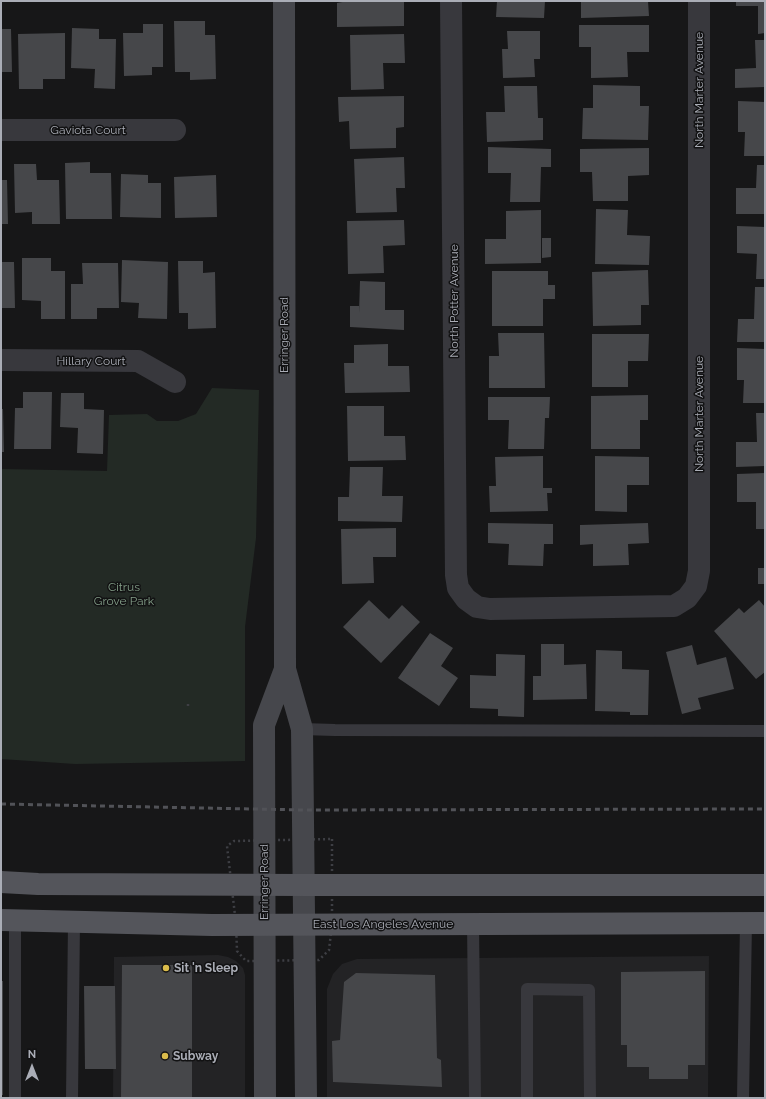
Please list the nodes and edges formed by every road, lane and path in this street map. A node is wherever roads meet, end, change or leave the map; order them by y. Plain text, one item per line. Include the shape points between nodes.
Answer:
1 (284, 1) edge
2 (451, 1) edge
3 (699, 1) edge
4 (1, 130) edge
5 (175, 130) dead end
6 (1, 360) edge
7 (175, 382) dead end
8 (466, 599) joint
9 (285, 669) junction
10 (302, 729) junction
11 (765, 731) edge
12 (1, 882) edge
13 (264, 884) junction
14 (304, 885) junction
15 (765, 885) edge
16 (8, 920) edge
17 (74, 922) junction
18 (473, 923) junction
19 (756, 923) edge
20 (264, 924) junction
21 (304, 924) junction
22 (15, 1098) edge
23 (72, 1098) edge
24 (266, 1098) edge
25 (306, 1098) edge
26 (475, 1098) edge
27 (527, 1098) edge
28 (590, 1098) edge
29 (743, 1098) edge

1 - 9 main road, Erringer Road
2 - 8 street, North Potter Avenue via 456,575 458,588
3 - 8 street, North Marter Avenue via 700,571 696,586 687,598 674,606 658,607 490,609 476,607
4 - 5 street, Gaviota Court
6 - 7 street, Hillary Court via 138,361
9 - 10 main road, Erringer Road
9 - 13 main road, Erringer Road via 264,725
10 - 11 lane
10 - 14 main road, Erringer Road
12 - 13 main road
13 - 14 main road
13 - 20 main road, Erringer Road
14 - 15 main road
14 - 21 main road, Erringer Road
16 - 17 main road, East Los Angeles Avenue
16 - 22 lane
17 - 20 main road, East Los Angeles Avenue
17 - 23 lane
18 - 19 main road, East Los Angeles Avenue
18 - 21 main road, East Los Angeles Avenue
18 - 26 lane
19 - 29 lane
20 - 21 main road, East Los Angeles Avenue
20 - 24 main road, Erringer Road
21 - 25 main road, Erringer Road
27 - 28 lane via 527,989 589,990

